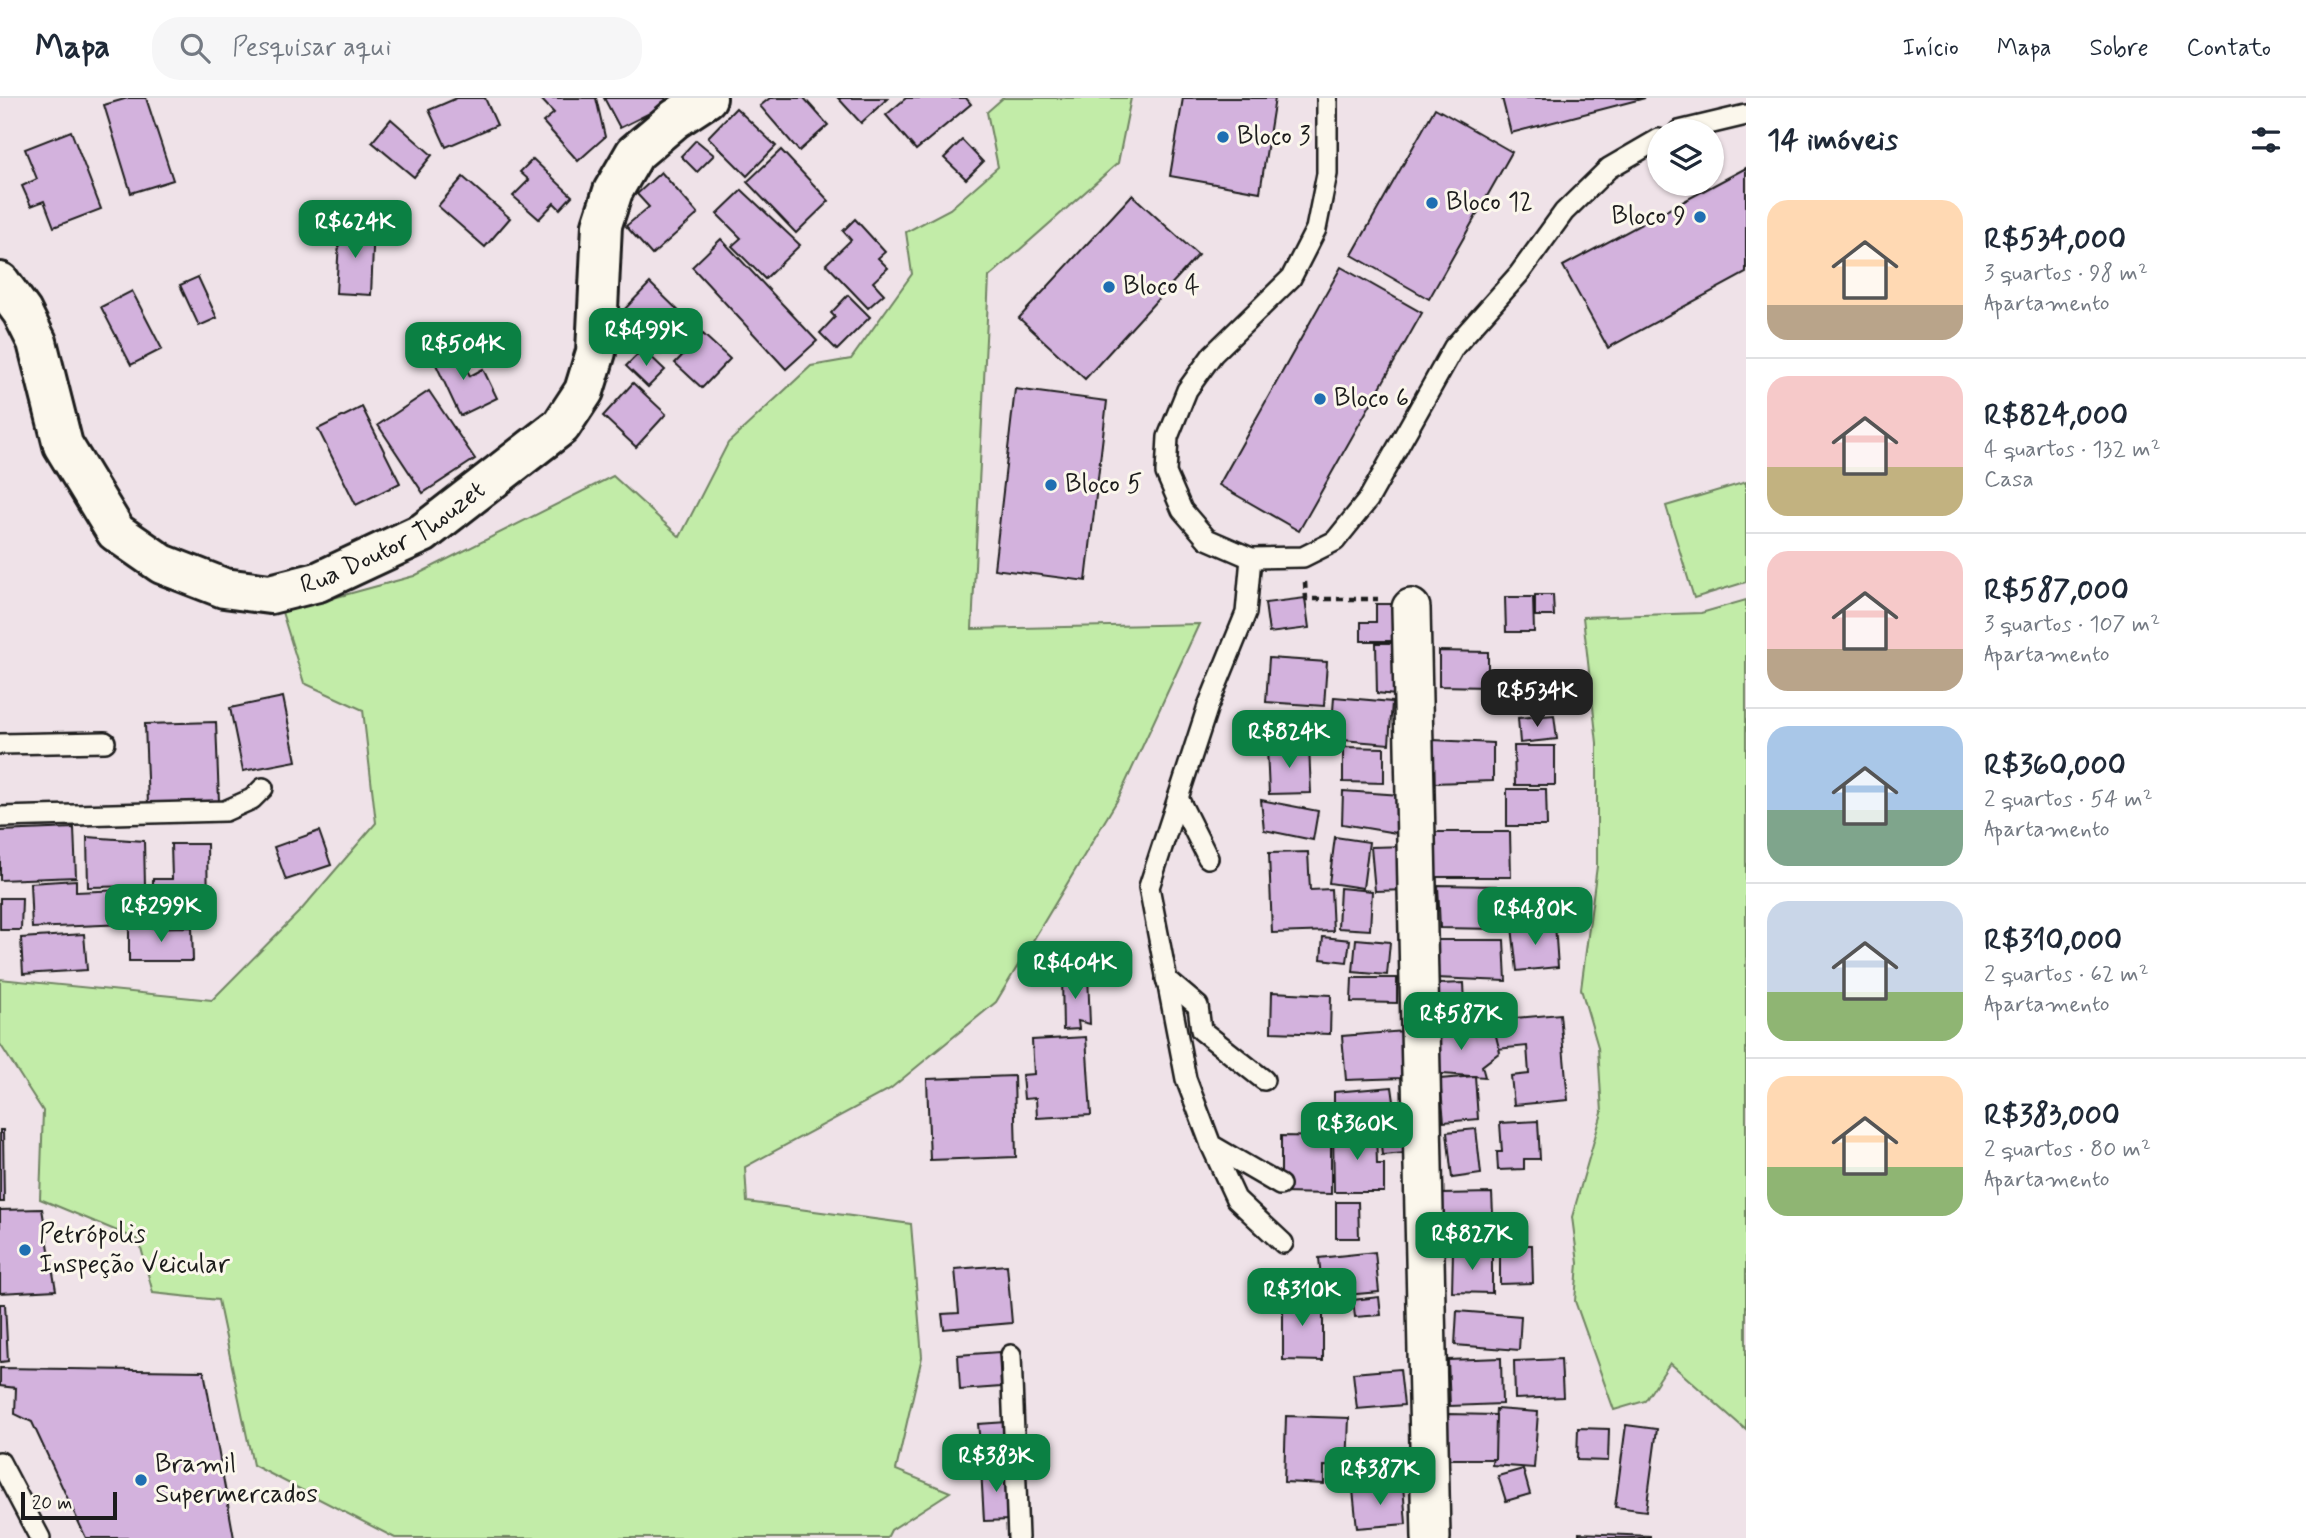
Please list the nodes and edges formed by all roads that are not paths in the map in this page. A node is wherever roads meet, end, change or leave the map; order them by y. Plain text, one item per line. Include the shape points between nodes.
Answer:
1 (707, 98) edge
2 (1327, 98) edge
3 (1746, 115) edge
4 (1724, 120) edge
5 (1647, 146) edge
6 (0, 282) edge
7 (1251, 558) junction
8 (1397, 603) road end
9 (105, 742) dead end
10 (0, 744) edge
11 (263, 788) dead end
12 (1178, 798) junction
13 (0, 817) edge
14 (1208, 858) dead end
15 (1166, 979) junction
16 (1264, 1080) dead end
17 (1211, 1144) junction
18 (1280, 1185) dead end
19 (1283, 1243) dead end
20 (1011, 1355) dead end
21 (0, 1462) edge
22 (40, 1538) edge
23 (1018, 1538) edge
24 (1431, 1538) edge

1 - 6 street, Rua Doutor Thouzet via 635,153 613,191 602,225 596,352 584,391 561,426 423,533 318,582 270,594 224,588 162,564 116,532 63,445 37,342
2 - 7 lane via 1327,174 1316,229 1292,278 1206,363 1187,390 1168,437 1166,472 1182,510 1207,539
3 - 4 lane
5 - 7 lane via 1609,167 1564,212 1519,274 1454,347 1368,500 1335,541 1303,557
7 - 12 lane via 1246,613 1208,706
8 - 24 street
9 - 10 lane
11 - 13 lane via 252,799 225,811
12 - 14 lane
12 - 15 lane via 1149,887
15 - 16 lane via 1198,1006 1201,1030
15 - 17 lane via 1186,1079
17 - 18 lane
17 - 19 lane via 1236,1199
20 - 23 lane
21 - 22 lane

